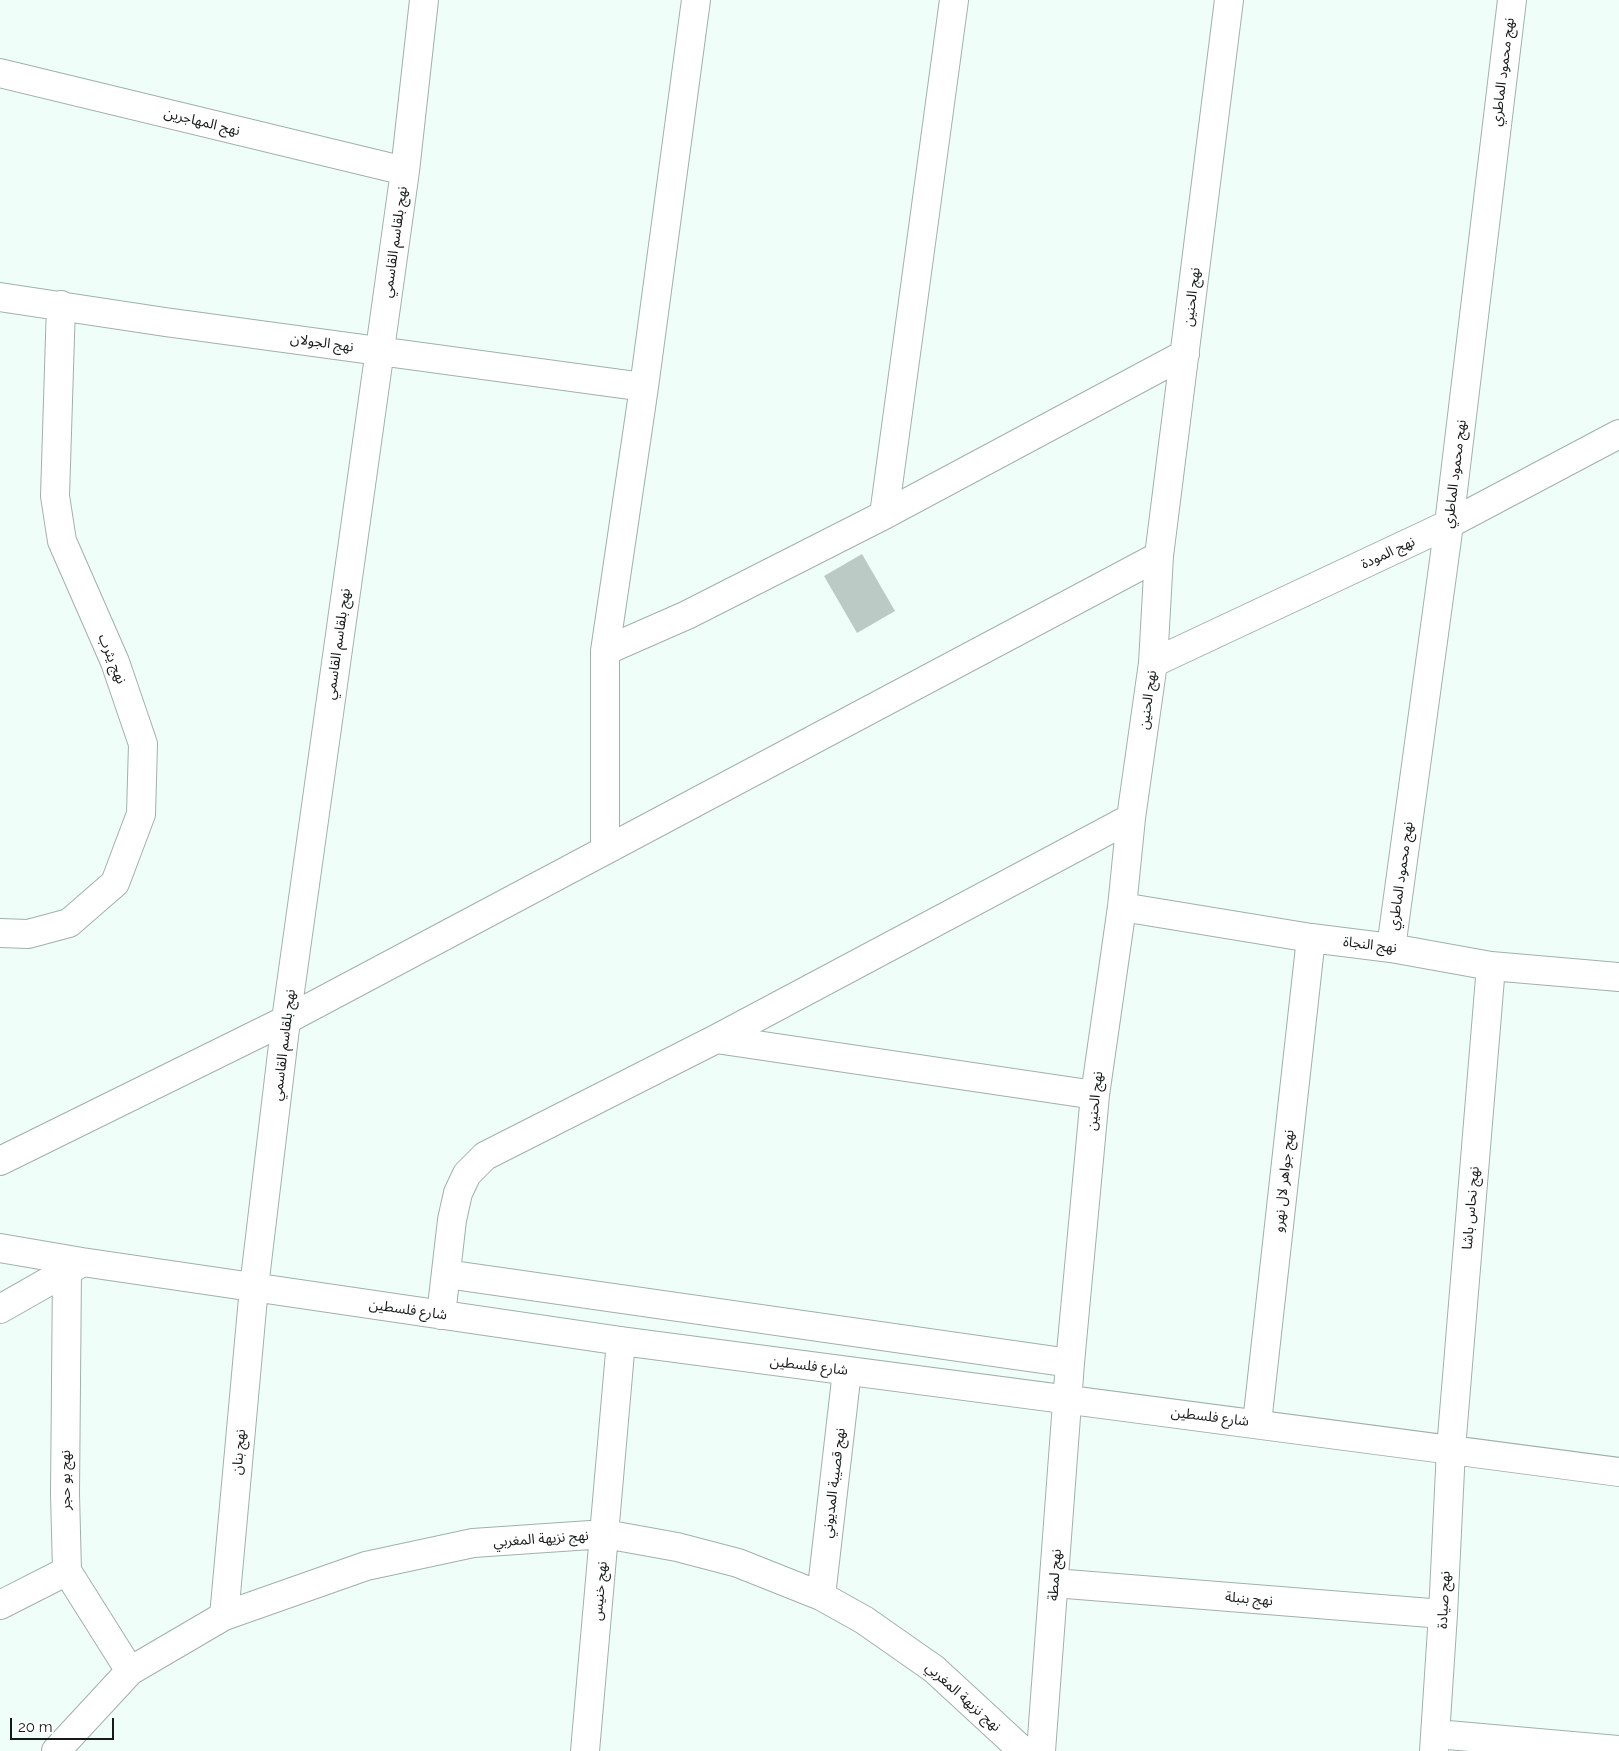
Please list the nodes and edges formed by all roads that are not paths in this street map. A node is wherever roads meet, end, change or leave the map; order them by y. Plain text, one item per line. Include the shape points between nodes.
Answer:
1 (424, 0) edge
2 (696, 0) edge
3 (954, 0) edge
4 (1229, 0) edge
5 (1512, 0) edge
6 (0, 73) edge
7 (405, 171) junction
8 (0, 297) edge
9 (61, 305) junction
10 (379, 351) junction
11 (1184, 354) junction
12 (644, 387) junction
13 (1619, 434) edge
14 (884, 515) junction
15 (1449, 524) junction
16 (1159, 556) junction
17 (606, 651) junction
18 (1153, 663) junction
19 (1131, 818) junction
20 (606, 850) junction
21 (1122, 907) junction
22 (0, 933) edge
23 (1311, 938) junction
24 (1391, 948) junction
25 (1491, 966) junction
26 (1619, 977) edge
27 (286, 1020) junction
28 (716, 1039) junction
29 (1095, 1095) junction
30 (0, 1161) edge
31 (0, 1248) edge
32 (75, 1267) junction
33 (446, 1274) junction
34 (254, 1287) junction
35 (0, 1309) edge
36 (441, 1315) junction
37 (621, 1341) junction
38 (1070, 1363) junction
39 (847, 1371) junction
40 (1067, 1399) junction
41 (1257, 1423) junction
42 (1451, 1449) junction
43 (1619, 1472) edge
44 (605, 1534) junction
45 (67, 1571) junction
46 (1054, 1583) junction
47 (821, 1596) junction
48 (0, 1606) edge
49 (1443, 1614) junction
50 (224, 1616) junction
51 (130, 1671) junction
52 (1435, 1743) edge
53 (1619, 1750) edge
54 (56, 1751) edge
55 (585, 1751) edge
56 (1039, 1751) edge

1 - 7 street, نهج بلقاسم القاسمي
2 - 12 street
3 - 14 street
4 - 11 street, نهج الحنين
5 - 15 street, نهج محمود الماطري
6 - 7 street, نهج المهاجرين
7 - 10 street, نهج بلقاسم القاسمي
8 - 9 street, نهج الجولان
9 - 10 street, نهج الجولان
9 - 22 street, نهج يثرب via 55,496 62,542 115,662 142,744 142,814 115,883 69,923 28,934
10 - 12 street, نهج الجولان
10 - 27 street, نهج بلقاسم القاسمي
11 - 14 street
11 - 16 street, نهج الحنين
12 - 17 street
13 - 15 street, نهج المودة
14 - 17 street via 687,615
15 - 18 street, نهج المودة
15 - 24 street, نهج محمود الماطري
16 - 18 street, نهج الحنين
16 - 20 street
17 - 20 street
18 - 19 street, نهج الحنين
19 - 21 street, نهج الحنين
19 - 28 street
20 - 27 street
21 - 23 street, نهج النجاة
21 - 29 street, نهج الحنين
23 - 24 street, نهج النجاة
23 - 41 street, نهج جواهر لال نهرو
24 - 25 street, نهج النجاة
25 - 26 street, نهج النجاة
25 - 42 street, نهج نحاس باشا
27 - 30 street
27 - 34 street, نهج بلقاسم القاسمي
28 - 29 street
28 - 33 street via 485,1156 467,1174 458,1193
29 - 38 street, نهج الحنين
31 - 32 street, شارع فلسطين
32 - 34 street, شارع فلسطين
32 - 35 street
32 - 45 street, نهج بو حجر via 66,1484
33 - 36 street
33 - 38 street
34 - 36 street, شارع فلسطين
34 - 50 street, نهج بنان
36 - 37 street, شارع فلسطين
37 - 39 street, شارع فلسطين
37 - 44 street, نهج خنيس
38 - 40 street, نهج الحنين
39 - 40 street, شارع فلسطين
39 - 47 street, نهج قصيبة المديوني
40 - 41 street, شارع فلسطين
40 - 46 street, نهج لمطة
41 - 42 street, شارع فلسطين
42 - 43 street, شارع فلسطين
42 - 49 street, نهج صيادة
44 - 47 street, نهج نزيهة المغربي via 677,1547 738,1563
44 - 50 street, نهج نزيهة المغربي via 473,1543 366,1566
44 - 55 street, نهج خنيس
45 - 48 street
45 - 51 street
46 - 49 street, نهج بنبلة
46 - 56 street, نهج لمطة
47 - 56 street, نهج نزيهة المغربي via 864,1620 934,1669
49 - 52 street, نهج صيادة
50 - 51 street, نهج نزيهة المغربي
51 - 54 street, نهج نزيهة المغربي
52 - 53 street

